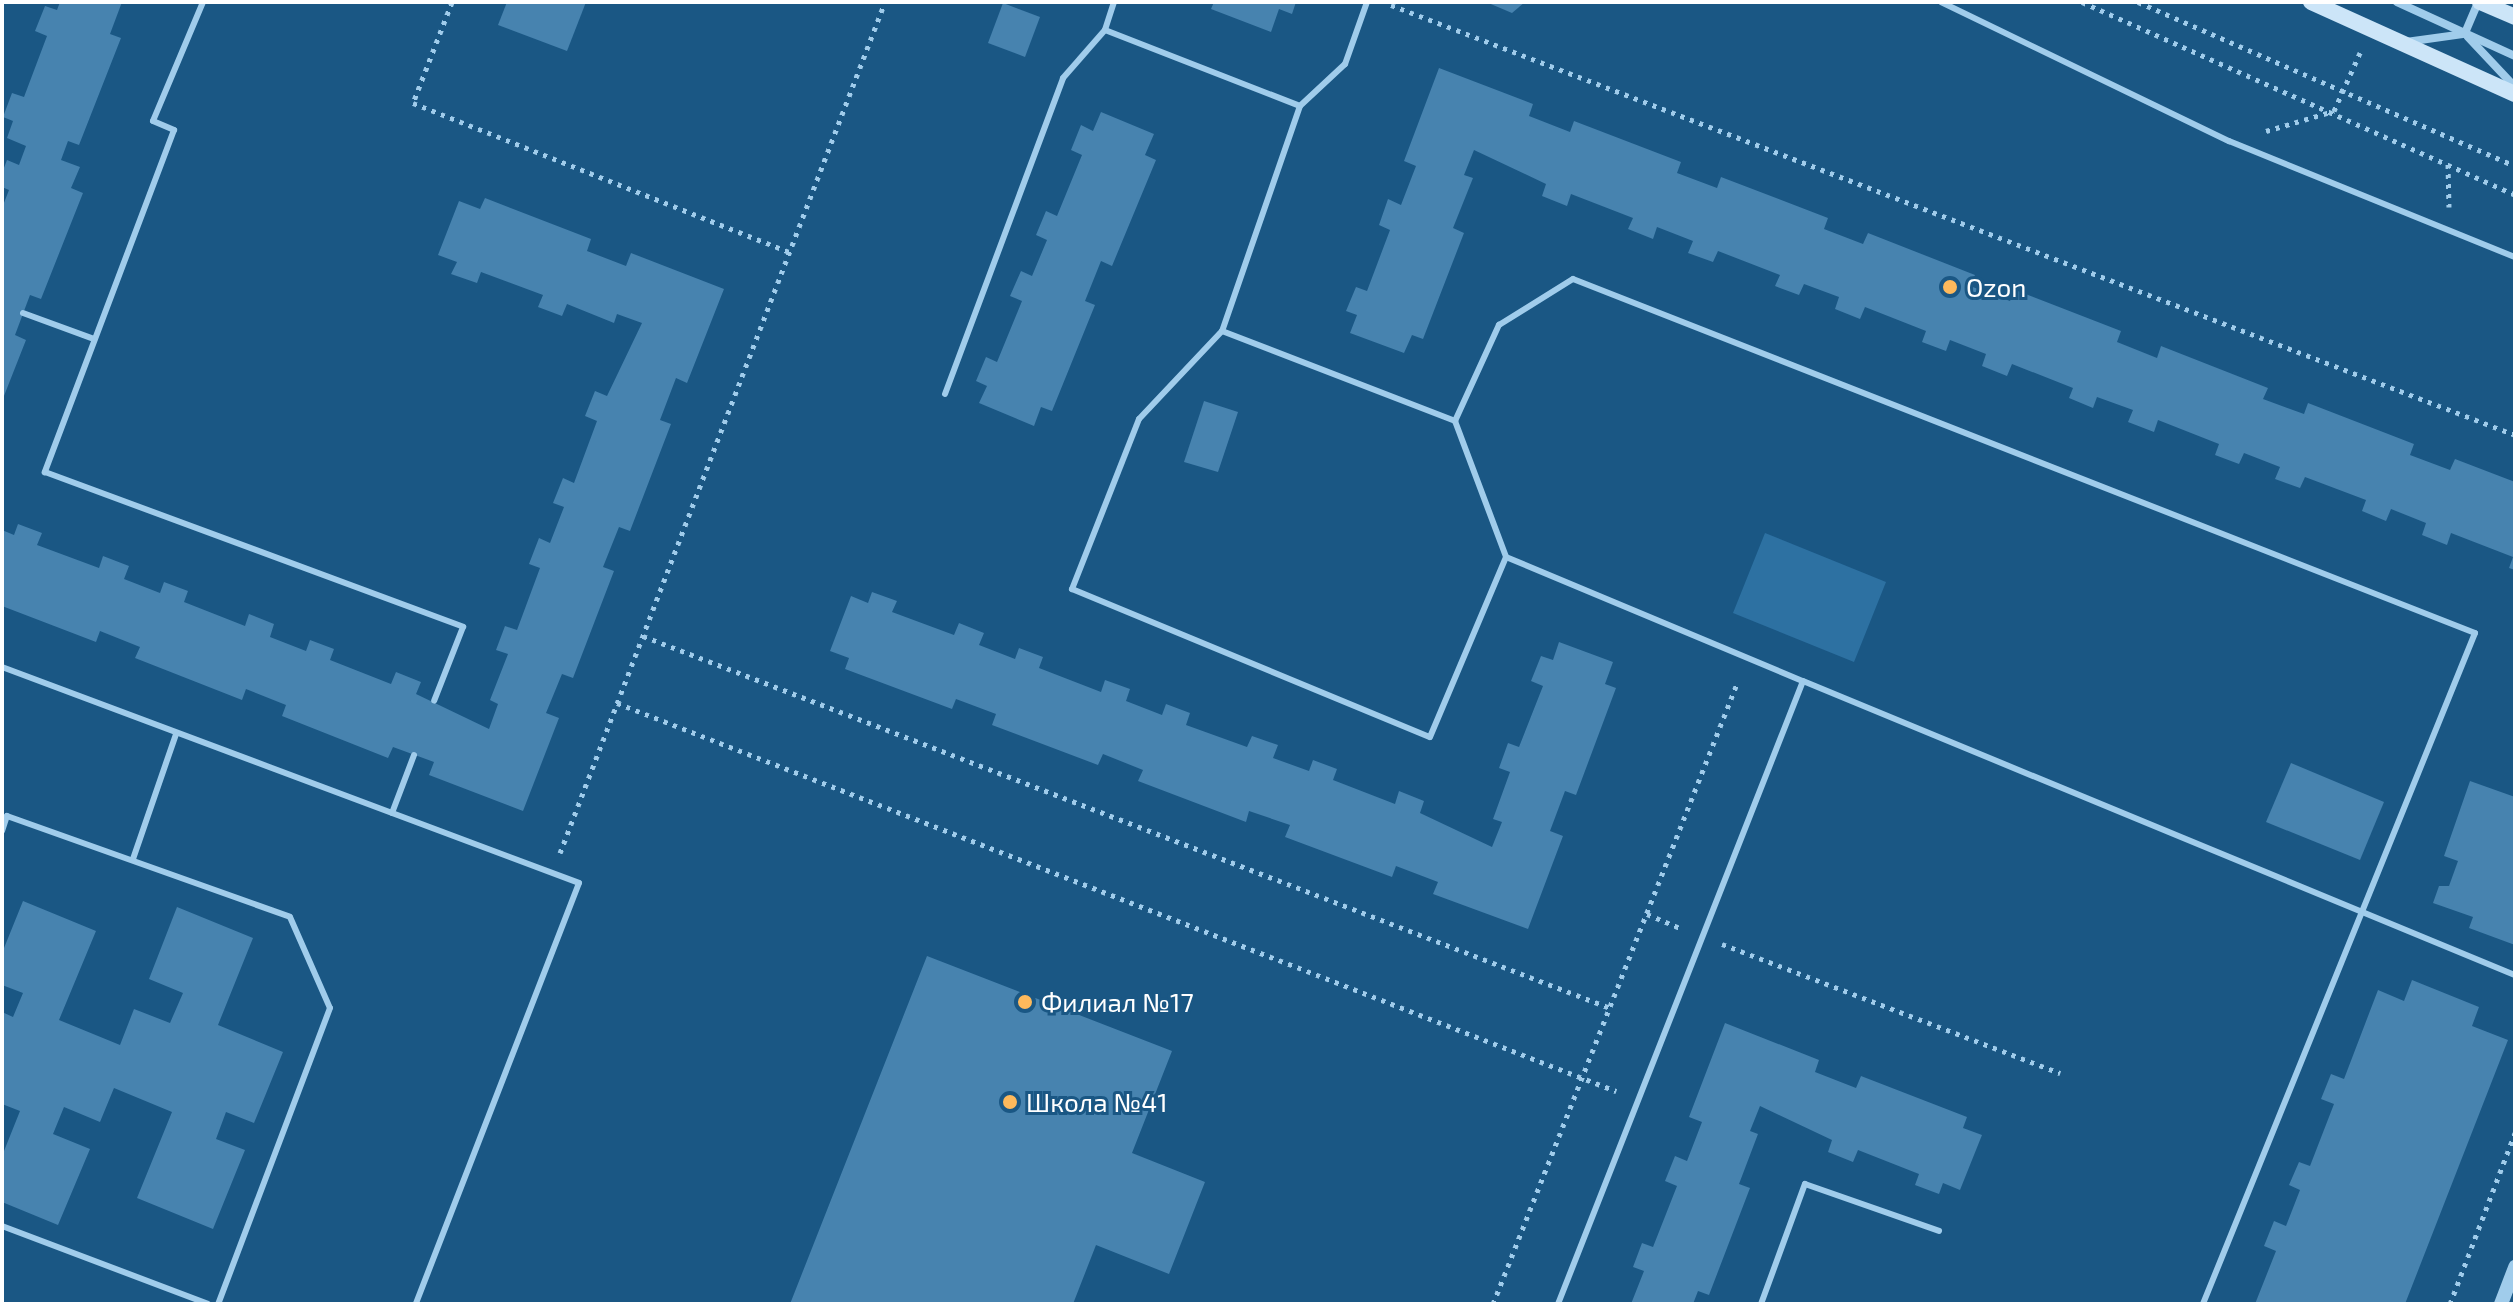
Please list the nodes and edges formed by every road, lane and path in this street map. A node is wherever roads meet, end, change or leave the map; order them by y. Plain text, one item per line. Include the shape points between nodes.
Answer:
1 (203, 2) edge
2 (452, 2) edge
3 (885, 2) edge
4 (1114, 2) edge
5 (1367, 2) edge
6 (1382, 2) edge
7 (1941, 2) edge
8 (2082, 2) edge
9 (2138, 2) edge
10 (2311, 2) edge
11 (2397, 2) edge
12 (2479, 2) edge
13 (2515, 17) edge
14 (1105, 30) junction
15 (2465, 33) junction
16 (2366, 41) dead end
17 (2402, 43) junction
18 (2515, 56) edge
19 (2515, 87) edge
20 (2342, 90) junction
21 (2515, 94) edge
22 (1300, 106) junction
23 (2334, 111) junction
24 (2229, 141) junction
25 (2448, 164) junction
26 (2515, 166) edge
27 (2515, 195) edge
28 (2450, 227) junction
29 (789, 252) junction
30 (2515, 257) edge
31 (23, 313) dead end
32 (1222, 331) junction
33 (94, 339) junction
34 (945, 394) dead end
35 (1455, 421) junction
36 (2515, 435) edge
37 (1506, 557) junction
38 (643, 636) junction
39 (1748, 657) junction
40 (2, 667) edge
41 (1803, 681) junction
42 (434, 701) dead end
43 (617, 703) junction
44 (176, 734) junction
45 (414, 755) dead end
46 (392, 813) junction
47 (2, 831) edge
48 (133, 859) junction
49 (552, 873) junction
50 (2363, 912) junction
51 (1647, 914) junction
52 (1702, 937) junction
53 (2515, 975) edge
54 (1610, 1008) junction
55 (2060, 1073) dead end
56 (1583, 1077) junction
57 (2515, 1133) edge
58 (2, 1226) edge
59 (1939, 1231) dead end
60 (2515, 1267) edge
61 (208, 1304) edge
62 (218, 1304) edge
63 (416, 1304) edge
64 (1493, 1304) edge
65 (1558, 1304) edge
66 (1761, 1304) edge
67 (2203, 1304) edge
68 (2450, 1304) edge
69 (2501, 1304) edge

1 - 33 lane via 153,121 174,130
2 - 29 path via 413,103
3 - 29 path
4 - 14 lane
5 - 22 lane via 1345,64
6 - 36 path
7 - 24 lane
8 - 23 path
9 - 20 path
10 - 17 main road
11 - 15 street
12 - 13 main road
12 - 15 street
14 - 22 lane
14 - 34 lane via 1063,78
15 - 17 street
15 - 18 street
15 - 19 street
16 - 20 path
17 - 21 main road
20 - 23 path
20 - 26 path
22 - 32 lane
23 - 24 path
23 - 25 path
24 - 28 lane
25 - 27 path
25 - 28 path
28 - 30 lane
29 - 38 path
31 - 33 lane
32 - 35 lane
32 - 37 lane via 1139,419 1072,589 1430,737
33 - 42 lane via 45,472 463,627
35 - 37 lane
35 - 50 lane via 1499,325 1573,279 2475,633
37 - 39 lane
38 - 43 path
38 - 54 path
39 - 41 lane
39 - 51 path
40 - 44 lane
41 - 50 lane
41 - 52 lane
43 - 49 path
43 - 56 path
44 - 46 lane
44 - 48 lane
45 - 46 lane
46 - 49 lane
47 - 48 lane via 7,816
48 - 62 lane via 290,917 330,1008
49 - 63 lane via 579,883
50 - 53 lane
50 - 67 lane
51 - 52 path
51 - 54 path
52 - 55 path
52 - 65 lane
54 - 56 path
56 - 64 path
57 - 68 path
58 - 61 lane
59 - 66 lane via 1805,1184
60 - 69 street

